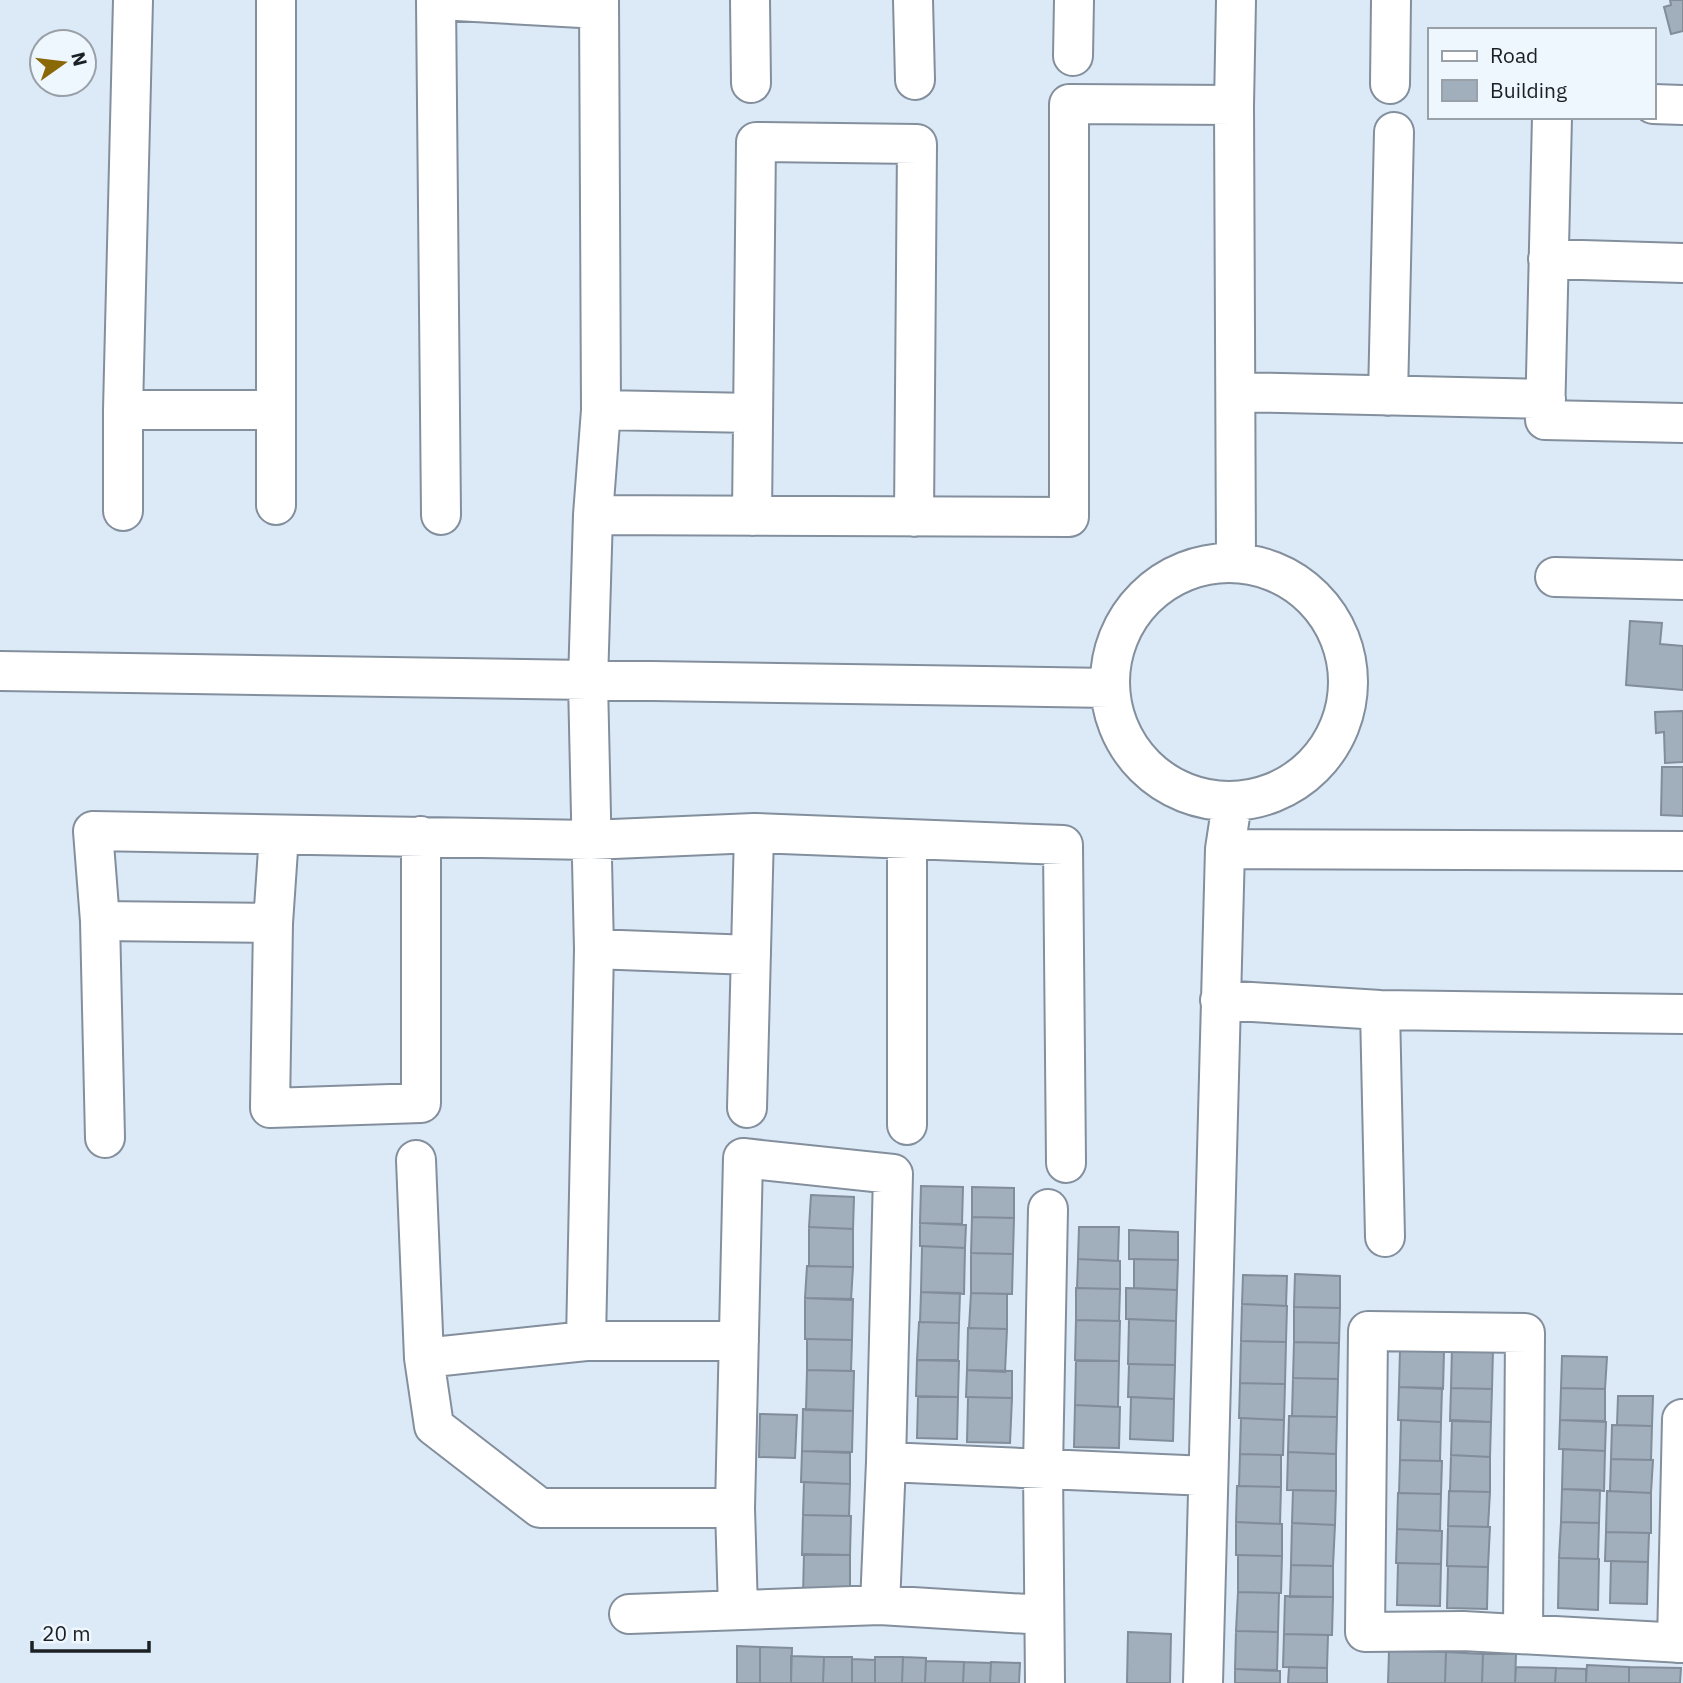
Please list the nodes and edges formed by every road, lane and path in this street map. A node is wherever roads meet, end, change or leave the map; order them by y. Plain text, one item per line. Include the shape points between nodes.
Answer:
1 (133, 0) edge
2 (276, 0) edge
3 (438, 0) edge
4 (750, 0) edge
5 (913, 0) edge
6 (1074, 0) edge
7 (1236, 0) edge
8 (1391, 0) edge
9 (599, 5) edge
10 (1073, 56) dead end
11 (915, 80) dead end
12 (751, 83) dead end
13 (1390, 84) dead end
14 (1655, 104) edge
15 (1234, 105) junction
16 (1683, 105) edge
17 (1552, 119) edge
18 (1394, 132) dead end
19 (1548, 259) junction
20 (1683, 263) edge
21 (1237, 391) junction
22 (1388, 396) junction
23 (1546, 399) junction
24 (123, 410) junction
25 (276, 410) junction
26 (601, 410) junction
27 (752, 413) junction
28 (1683, 423) edge
29 (276, 505) dead end
30 (123, 511) dead end
31 (441, 515) dead end
32 (593, 515) junction
33 (752, 516) junction
34 (914, 517) junction
35 (1236, 561) junction
36 (1555, 577) dead end
37 (1683, 580) edge
38 (0, 671) edge
39 (588, 682) junction
40 (1109, 688) junction
41 (1232, 803) junction
42 (754, 834) junction
43 (279, 835) junction
44 (421, 836) junction
45 (907, 839) junction
46 (590, 840) junction
47 (1225, 849) junction
48 (1683, 851) edge
49 (100, 921) junction
50 (272, 923) junction
51 (594, 949) junction
52 (751, 955) junction
53 (1220, 1000) junction
54 (1380, 1010) junction
55 (1683, 1014) edge
56 (747, 1108) dead end
57 (907, 1125) dead end
58 (105, 1138) dead end
59 (416, 1160) dead end
60 (1066, 1163) dead end
61 (1048, 1209) dead end
62 (1385, 1237) dead end
63 (586, 1341) junction
64 (738, 1341) junction
65 (424, 1358) junction
66 (1682, 1419) edge
67 (886, 1462) junction
68 (1043, 1468) junction
69 (1208, 1476) junction
70 (735, 1507) junction
71 (880, 1605) junction
72 (738, 1610) junction
73 (629, 1614) dead end
74 (1044, 1615) junction
75 (1522, 1634) junction
76 (1680, 1643) edge
77 (1045, 1683) edge
78 (1203, 1683) edge

1 - 24 street
2 - 25 street
3 - 9 street
3 - 31 street
4 - 12 street
5 - 11 street
6 - 10 street
7 - 15 street
8 - 13 street
9 - 26 street
14 - 16 street
15 - 21 street
15 - 34 street via 1069,104 1069,517
17 - 19 street
18 - 22 street
19 - 20 street
19 - 23 street
21 - 22 street
21 - 35 street
22 - 23 street
23 - 28 street via 1545,420
24 - 25 street
24 - 30 street
25 - 29 street
26 - 27 street
26 - 32 street
27 - 33 street
27 - 34 street via 756,142 917,144
32 - 33 street
32 - 39 street
33 - 34 street
35 - 40 street via 1177,573 1149,593 1126,620 1112,653
35 - 41 street via 1289,577 1323,606 1344,645 1349,690 1338,733 1312,770 1275,794
36 - 37 street
38 - 39 street
39 - 40 street
39 - 46 street
40 - 41 street via 1121,733 1148,770 1187,795
41 - 47 street
42 - 45 street
42 - 46 street
42 - 52 street
43 - 44 street
43 - 49 street via 93,831
43 - 50 street
44 - 46 street
44 - 50 street via 421,1103 270,1108
45 - 57 street
45 - 60 street via 1063,845
46 - 51 street
47 - 48 street
47 - 53 street
49 - 50 street
49 - 58 street
51 - 52 street
51 - 63 street
52 - 56 street
53 - 54 street
53 - 69 street
54 - 55 street
54 - 62 street
59 - 65 street
61 - 68 street
63 - 64 street
63 - 65 street
64 - 67 street via 743,1158 893,1174
64 - 70 street
65 - 70 street via 433,1426 540,1508
66 - 76 street
67 - 68 street
67 - 71 street
68 - 69 street
68 - 74 street
69 - 78 street
70 - 72 street
71 - 72 street
71 - 74 street
72 - 73 street
74 - 77 street
75 - 75 street via 1525,1333 1368,1331 1365,1632
75 - 76 street

